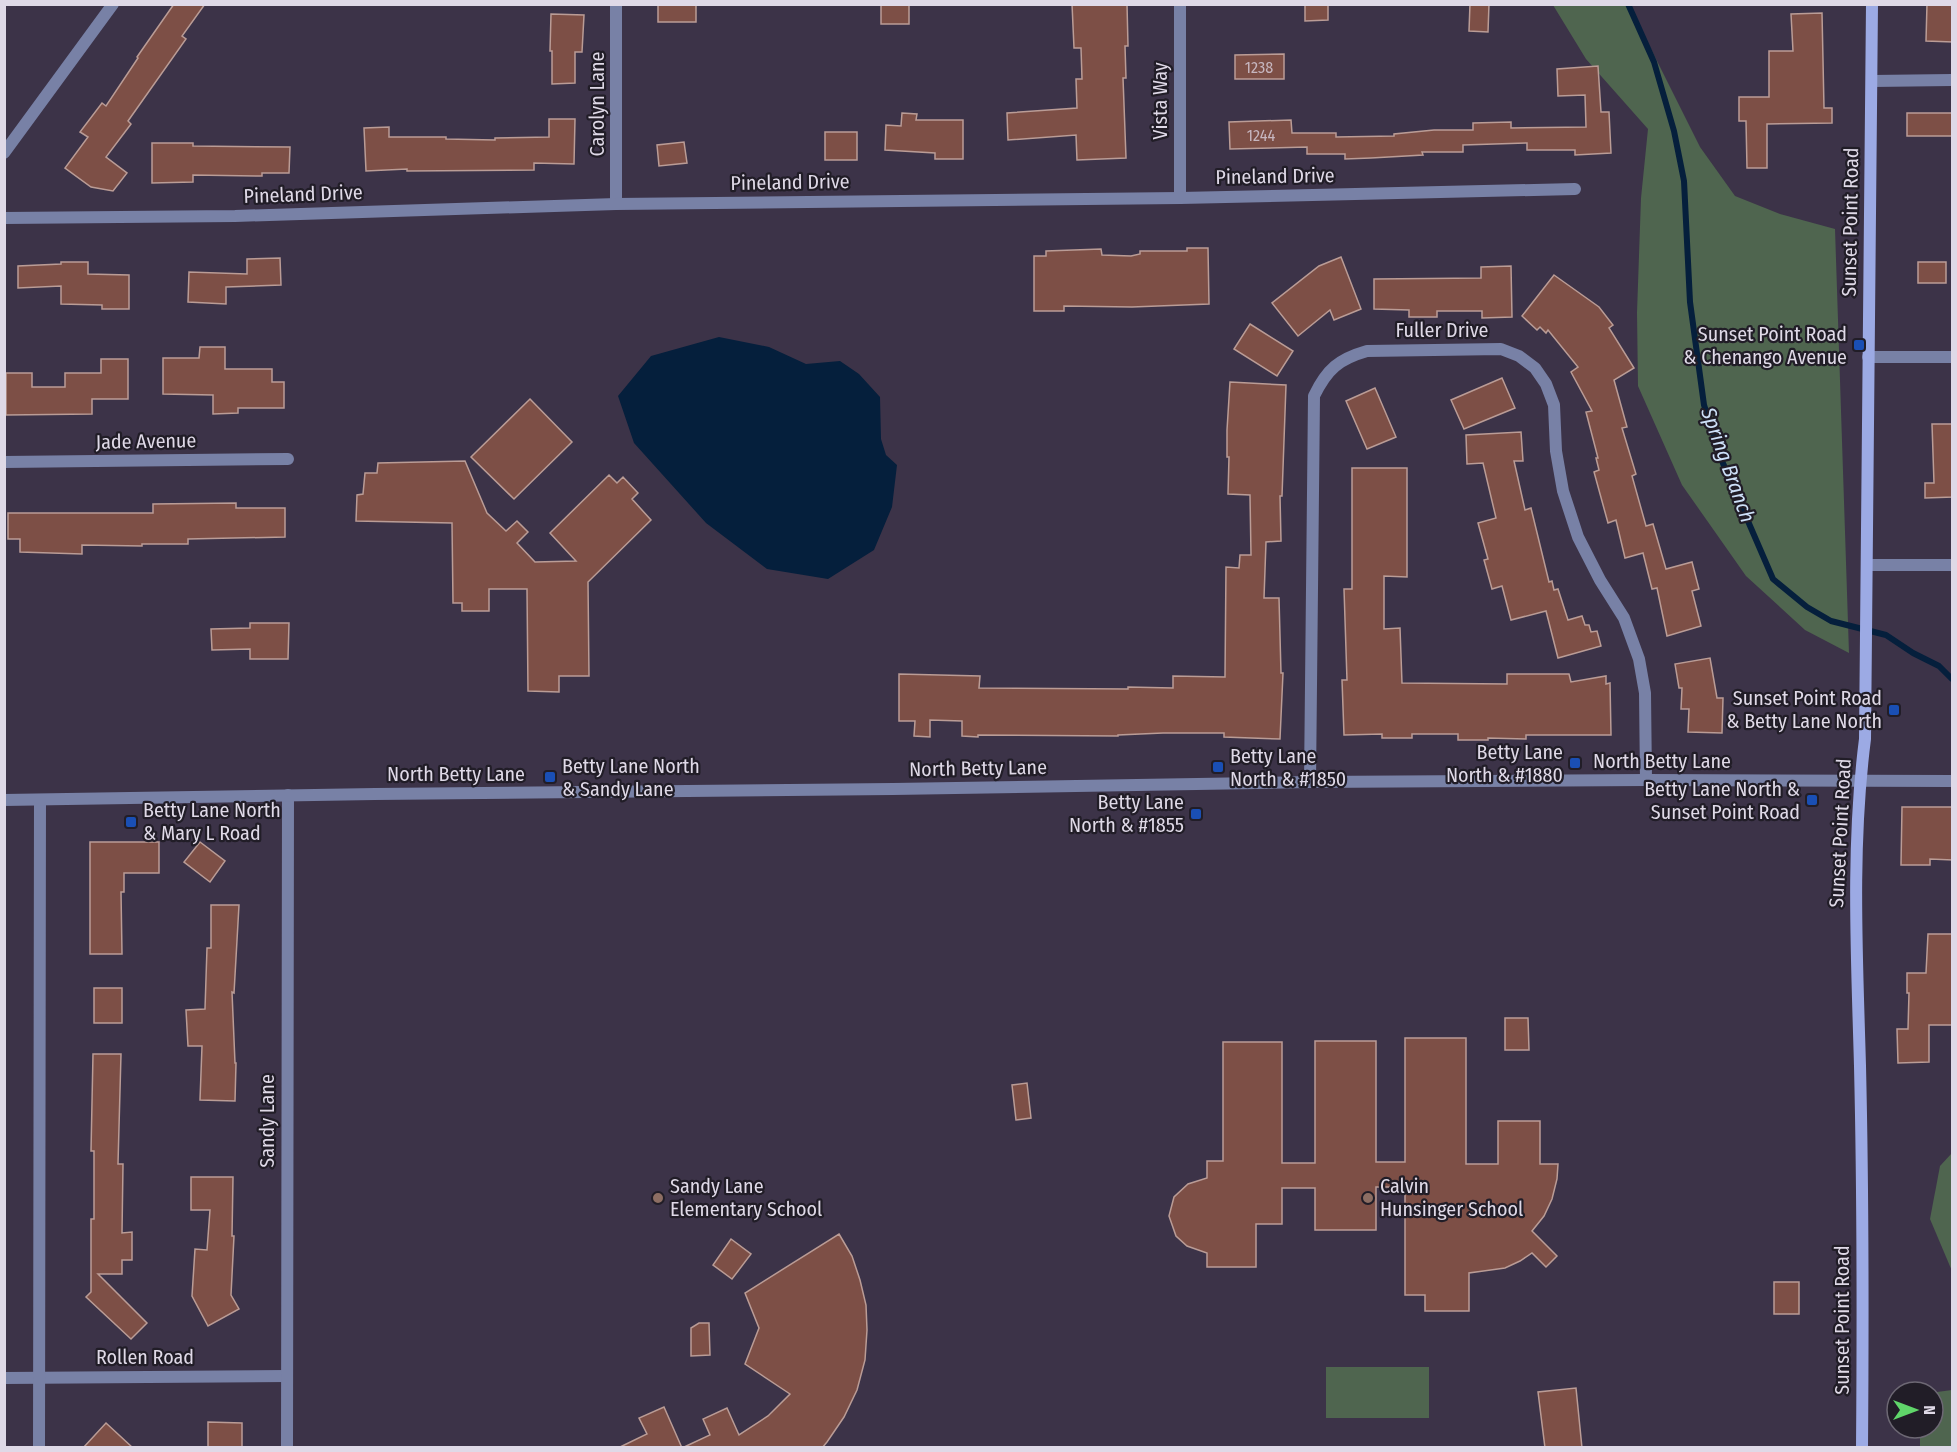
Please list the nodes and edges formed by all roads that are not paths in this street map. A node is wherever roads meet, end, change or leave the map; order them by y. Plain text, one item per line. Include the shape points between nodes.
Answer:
1 (112, 4) edge
2 (616, 4) edge
3 (1180, 4) edge
4 (1872, 4) edge
5 (1953, 80) edge
6 (1872, 81) junction
7 (4, 153) edge
8 (1575, 189) dead end
9 (1180, 198) junction
10 (616, 204) junction
11 (4, 218) edge
12 (1868, 357) junction
13 (1953, 357) edge
14 (288, 459) dead end
15 (4, 462) edge
16 (1867, 565) junction
17 (1953, 565) edge
18 (1646, 780) junction
19 (1860, 781) junction
20 (1953, 781) edge
21 (1310, 782) junction
22 (288, 795) junction
23 (4, 800) edge
24 (40, 800) junction
25 (286, 1376) junction
26 (4, 1378) edge
27 (39, 1378) junction
28 (39, 1448) edge
29 (287, 1448) edge
30 (1862, 1448) edge

1 - 7 street
2 - 10 street, Carolyn Lane
3 - 9 street, Vista Way
4 - 6 main road, Sunset Point Road
5 - 6 street
6 - 12 main road, Sunset Point Road
8 - 9 street, Pineland Drive
9 - 10 street, Pineland Drive
10 - 11 street, Pineland Drive via 235,216
12 - 13 street
12 - 16 main road, Sunset Point Road
14 - 15 street, Jade Avenue
16 - 17 street
16 - 19 main road, Sunset Point Road via 1865,739
18 - 19 street, North Betty Lane
18 - 21 street, North Betty Lane
18 - 21 street, Fuller Drive via 1645,693 1638,659 1624,618 1578,537 1563,491 1554,405 1535,368 1519,356 1490,350 1367,351 1336,364 1322,379 1314,396
19 - 20 street, North Betty Lane
19 - 30 main road, Sunset Point Road via 1855,930 1860,1066
21 - 22 street, North Betty Lane
22 - 24 street, North Betty Lane
22 - 25 street, Sandy Lane
23 - 24 street, North Betty Lane
24 - 27 street
25 - 27 street, Rollen Road
25 - 29 street, Sandy Lane
26 - 27 street, Rollen Road
27 - 28 street

